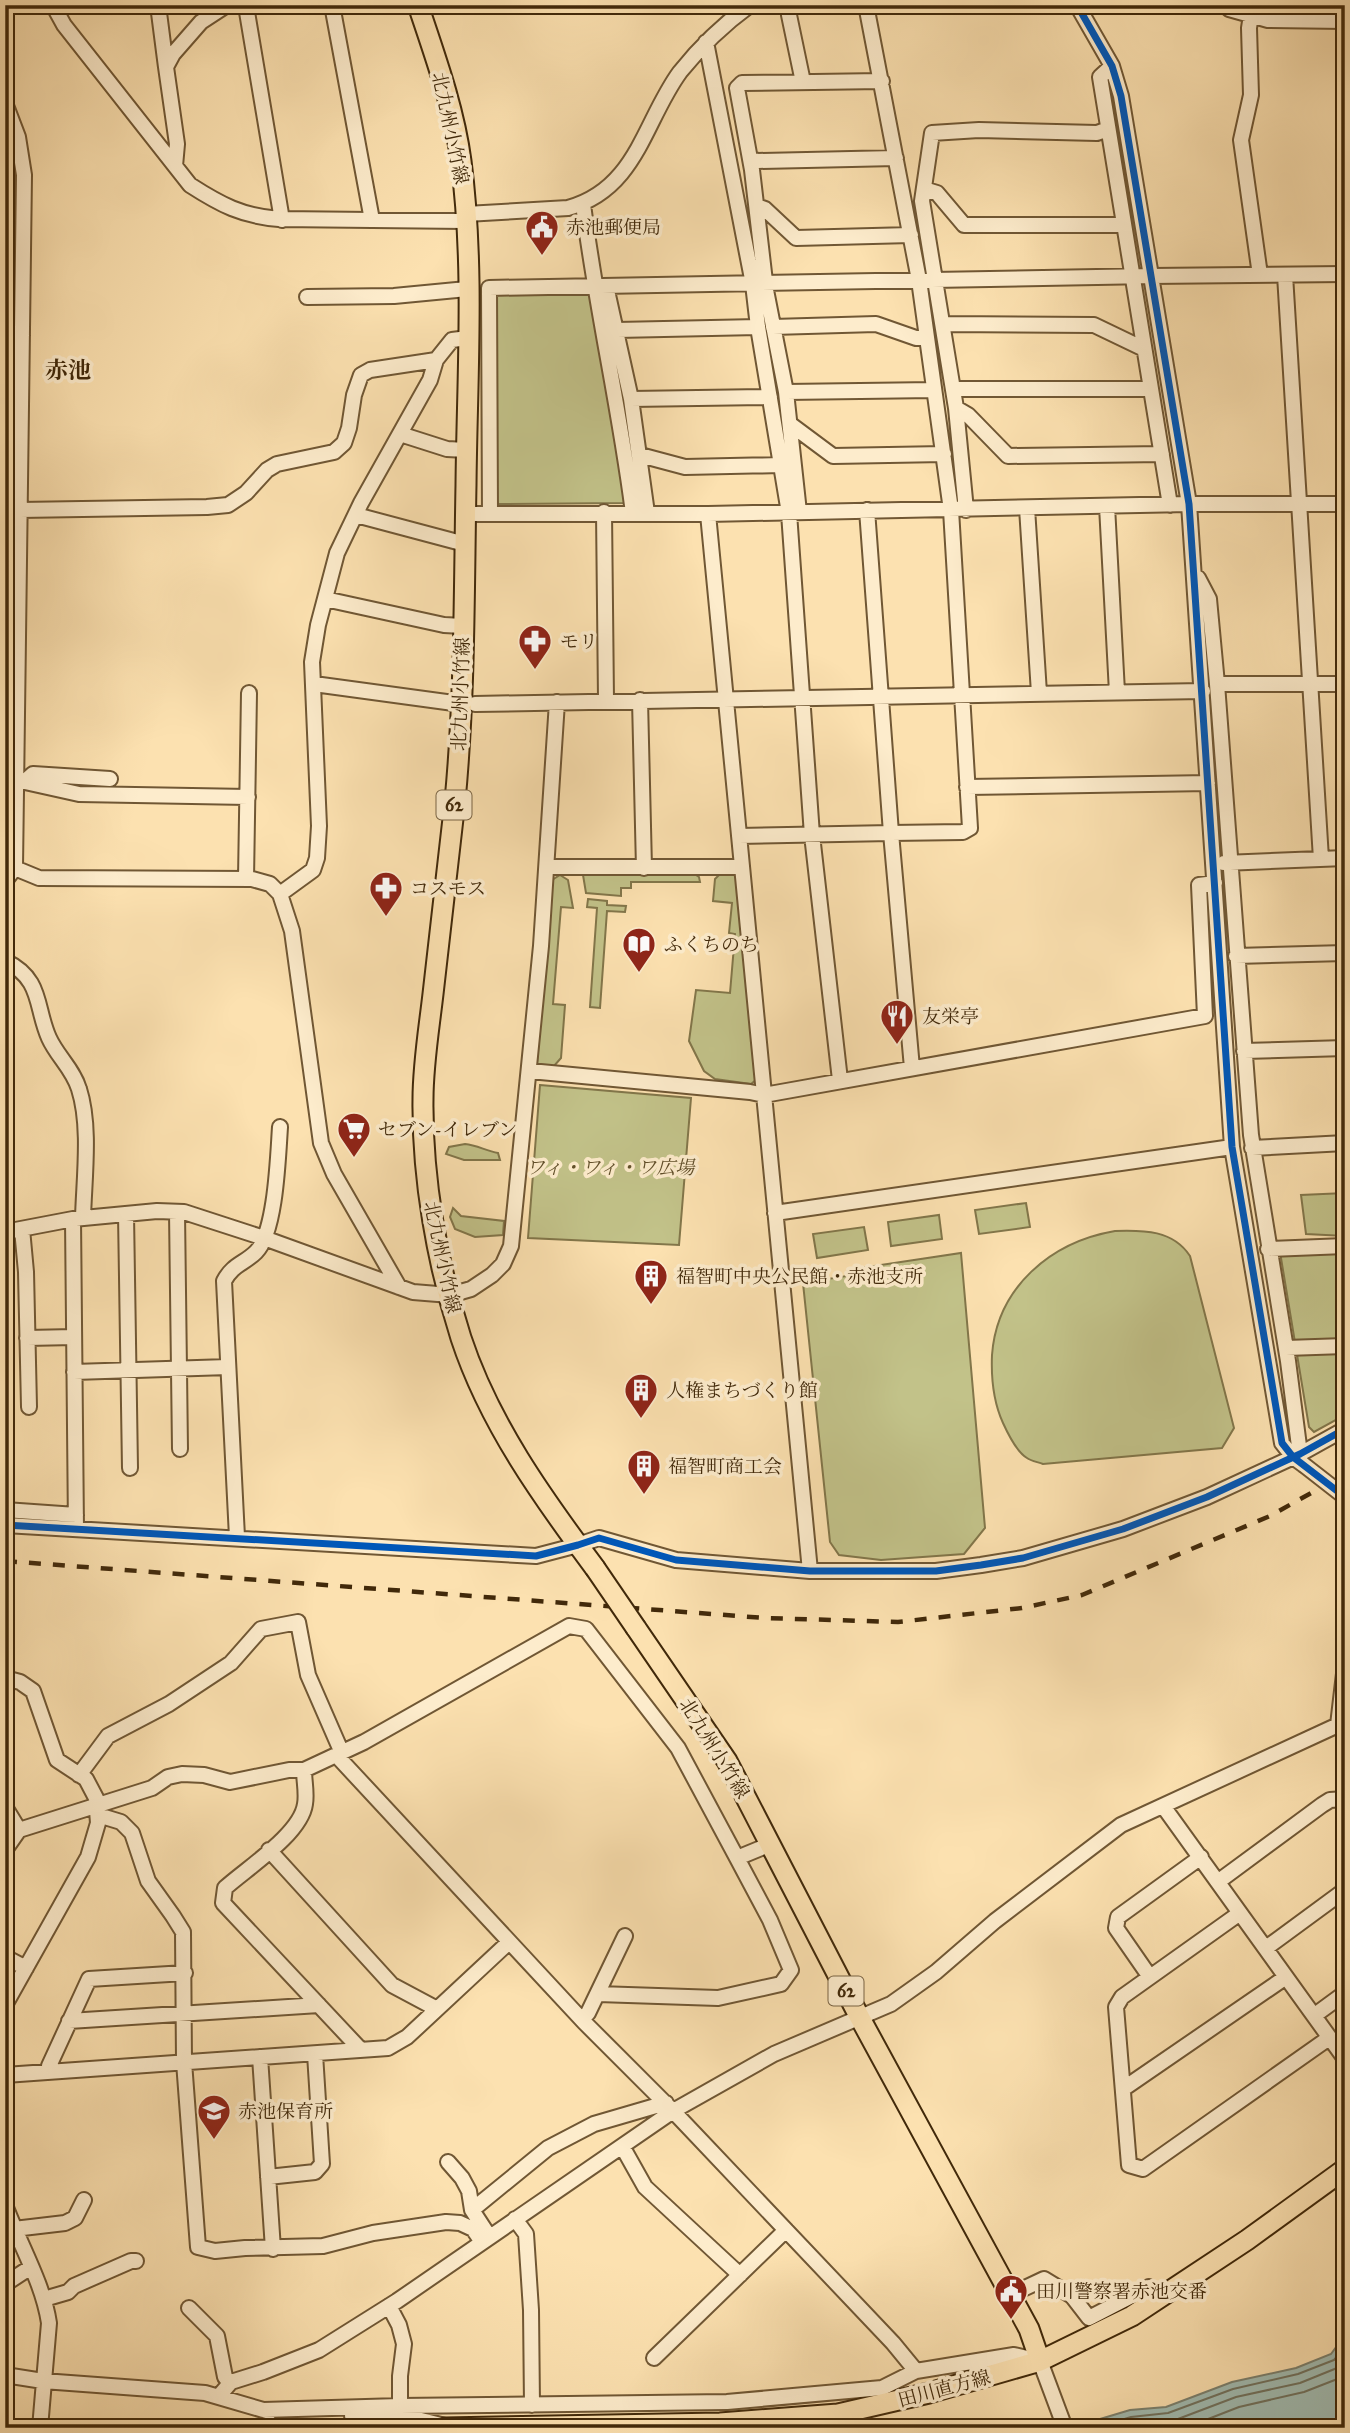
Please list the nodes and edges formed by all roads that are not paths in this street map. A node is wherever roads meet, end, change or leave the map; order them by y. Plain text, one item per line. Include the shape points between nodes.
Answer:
1 (53, 5) edge
2 (158, 5) edge
3 (244, 5) edge
4 (332, 5) edge
5 (418, 5) edge
6 (750, 5) edge
7 (866, 5) edge
8 (1077, 5) edge
9 (1225, 5) edge
10 (218, 8) edge
11 (789, 15) dead end
12 (1251, 15) junction
13 (1345, 21) edge
14 (706, 42) junction
15 (1112, 66) junction
16 (166, 67) junction
17 (882, 81) junction
18 (803, 82) junction
19 (5, 103) edge
20 (1108, 130) junction
21 (896, 158) junction
22 (750, 159) junction
23 (175, 166) junction
24 (924, 189) junction
25 (583, 204) junction
26 (757, 206) junction
27 (466, 218) junction
28 (282, 220) junction
29 (372, 220) junction
30 (1123, 225) junction
31 (911, 235) junction
32 (1345, 274) edge
33 (1151, 275) junction
34 (1260, 275) junction
35 (1285, 275) junction
36 (1133, 276) junction
37 (926, 280) junction
38 (759, 284) junction
39 (600, 286) junction
40 (467, 289) junction
41 (307, 298) dead end
42 (943, 324) junction
43 (758, 327) junction
44 (773, 327) junction
45 (617, 330) junction
46 (5, 332) edge
47 (22, 335) junction
48 (468, 338) junction
49 (927, 338) junction
50 (1144, 349) junction
51 (436, 360) junction
52 (953, 389) junction
53 (1150, 389) junction
54 (934, 390) junction
55 (786, 392) junction
56 (5, 396) edge
57 (21, 396) junction
58 (770, 397) junction
59 (631, 399) junction
60 (956, 408) junction
61 (790, 424) junction
62 (400, 433) junction
63 (466, 450) junction
64 (640, 454) junction
65 (944, 454) junction
66 (1162, 454) junction
67 (781, 465) junction
68 (1189, 504) junction
69 (1170, 505) junction
70 (1299, 505) junction
71 (1345, 505) edge
72 (1107, 506) junction
73 (1027, 508) junction
74 (867, 510) junction
75 (959, 510) junction
76 (13, 512) edge
77 (604, 512) junction
78 (794, 512) junction
79 (640, 513) junction
80 (356, 514) junction
81 (465, 514) junction
82 (490, 514) junction
83 (708, 514) junction
84 (465, 544) junction
85 (1194, 570) junction
86 (325, 599) junction
87 (463, 626) junction
88 (313, 684) junction
89 (1217, 684) junction
90 (1309, 684) junction
91 (1345, 684) edge
92 (1203, 691) junction
93 (1117, 692) junction
94 (1039, 693) junction
95 (249, 694) dead end
96 (961, 694) junction
97 (880, 697) junction
98 (803, 699) junction
99 (606, 700) junction
100 (640, 700) junction
101 (726, 700) junction
102 (557, 702) junction
103 (468, 704) junction
104 (15, 775) edge
105 (110, 779) dead end
106 (1208, 783) junction
107 (967, 787) junction
108 (248, 797) junction
109 (891, 833) junction
110 (813, 835) junction
111 (739, 836) junction
112 (1321, 859) junction
113 (1345, 859) edge
114 (1214, 863) junction
115 (1230, 863) junction
116 (10, 866) edge
117 (548, 867) junction
118 (742, 867) junction
119 (644, 868) junction
120 (246, 879) junction
121 (5, 881) edge
122 (1215, 883) junction
123 (280, 894) junction
124 (1345, 953) edge
125 (1236, 956) junction
126 (5, 961) edge
127 (1345, 1048) edge
128 (1244, 1051) junction
129 (912, 1068) junction
130 (530, 1071) junction
131 (840, 1080) junction
132 (764, 1095) junction
133 (280, 1127) dead end
134 (1345, 1143) edge
135 (1231, 1147) junction
136 (1252, 1148) junction
137 (177, 1212) junction
138 (775, 1213) junction
139 (127, 1214) junction
140 (78, 1218) junction
141 (22, 1229) junction
142 (5, 1233) edge
143 (264, 1238) junction
144 (1345, 1246) edge
145 (1268, 1249) junction
146 (399, 1287) junction
147 (450, 1295) junction
148 (74, 1337) junction
149 (27, 1338) junction
150 (1345, 1346) edge
151 (1286, 1348) junction
152 (228, 1367) junction
153 (178, 1369) junction
154 (129, 1370) junction
155 (74, 1371) junction
156 (29, 1407) dead end
157 (1345, 1429) edge
158 (180, 1449) dead end
159 (1299, 1459) junction
160 (131, 1468) dead end
161 (1345, 1497) edge
162 (5, 1510) edge
163 (76, 1522) junction
164 (5, 1525) edge
165 (237, 1537) junction
166 (578, 1545) junction
167 (810, 1571) junction
168 (1345, 1665) edge
169 (5, 1678) edge
170 (1341, 1725) edge
171 (339, 1754) junction
172 (304, 1770) junction
173 (79, 1775) junction
174 (1345, 1799) edge
175 (1163, 1806) junction
176 (5, 1807) edge
177 (98, 1810) junction
178 (19, 1830) junction
179 (771, 1844) junction
180 (5, 1850) edge
181 (269, 1850) junction
182 (1201, 1857) junction
183 (737, 1858) junction
184 (1219, 1881) junction
185 (1345, 1890) edge
186 (1240, 1913) junction
187 (625, 1936) dead end
188 (509, 1942) junction
189 (1266, 1948) junction
190 (5, 1957) edge
191 (26, 1968) junction
192 (185, 1973) junction
193 (1150, 1977) junction
194 (1286, 1977) junction
195 (1345, 1993) edge
196 (598, 1994) junction
197 (5, 2005) edge
198 (319, 2005) junction
199 (437, 2009) junction
200 (185, 2015) junction
201 (1315, 2015) junction
202 (860, 2018) junction
203 (582, 2020) junction
204 (69, 2021) junction
205 (1339, 2047) edge
206 (360, 2049) junction
207 (315, 2054) junction
208 (260, 2057) junction
209 (184, 2062) junction
210 (49, 2072) junction
211 (5, 2075) edge
212 (1123, 2089) junction
213 (669, 2107) junction
214 (622, 2146) junction
215 (448, 2162) dead end
216 (1345, 2169) edge
217 (268, 2177) junction
218 (84, 2200) dead end
219 (472, 2210) junction
220 (9, 2219) edge
221 (515, 2219) junction
222 (786, 2230) junction
223 (486, 2239) junction
224 (273, 2249) junction
225 (136, 2261) dead end
226 (31, 2267) junction
227 (740, 2275) junction
228 (5, 2284) edge
229 (1010, 2295) junction
230 (44, 2299) junction
231 (1158, 2299) junction
232 (389, 2306) junction
233 (189, 2308) dead end
234 (654, 2358) dead end
235 (1043, 2369) junction
236 (916, 2371) junction
237 (5, 2375) edge
238 (43, 2381) junction
239 (231, 2382) junction
240 (219, 2396) junction
241 (532, 2405) junction
242 (400, 2406) junction
243 (263, 2410) junction
244 (40, 2428) edge
245 (447, 2428) edge
246 (1065, 2428) edge

1 - 23 street
2 - 16 street
3 - 28 street
4 - 29 street
5 - 27 main road, 北九州小竹線 / 62 via 447,94
6 - 14 street
7 - 17 street
8 - 15 street
9 - 12 street
10 - 16 street via 184,41
11 - 18 street
12 - 13 street via 1268,20
12 - 34 street via 1251,95 1241,141
14 - 25 street via 679,74 636,153 610,186
14 - 38 street
15 - 20 street via 1100,77
15 - 33 street
16 - 23 street via 177,144
17 - 18 street
17 - 21 street
18 - 22 street via 742,83 737,88
19 - 47 street via 18,137 24,174
20 - 24 street via 932,133
20 - 30 street
21 - 22 street
21 - 31 street
22 - 26 street
23 - 28 street via 190,185 222,204 252,217
24 - 30 street via 937,193 964,225
24 - 37 street
25 - 27 street
25 - 39 street
26 - 31 street via 796,238
26 - 38 street
27 - 29 street
27 - 40 main road, 北九州小竹線 / 62
28 - 29 street
30 - 36 street
31 - 37 street
32 - 35 street
33 - 34 street
33 - 36 street
33 - 68 street
34 - 35 street
35 - 70 street
36 - 37 street
36 - 50 street
37 - 38 street
37 - 42 street
37 - 49 street
38 - 39 street
38 - 43 street
38 - 44 street
39 - 45 street
39 - 79 street via 627,466
39 - 82 street via 489,288
40 - 41 street
40 - 48 main road, 北九州小竹線 / 62
42 - 50 street via 1094,325
42 - 52 street
43 - 45 street
43 - 58 street
44 - 49 street via 876,324
44 - 55 street
45 - 59 street
46 - 47 street
47 - 57 street
48 - 51 street via 452,340
48 - 63 main road, 北九州小竹線 / 62
49 - 54 street
50 - 53 street
51 - 62 street
51 - 76 street via 361,375 344,443 334,452 277,464 228,505
52 - 53 street
52 - 60 street
53 - 66 street
54 - 55 street
54 - 65 street
55 - 61 street
56 - 57 street
57 - 76 street
58 - 59 street
58 - 67 street
59 - 64 street
60 - 66 street via 1008,456
60 - 75 street
61 - 65 street via 833,456
61 - 78 street
62 - 63 street via 447,449
62 - 80 street
63 - 81 main road, 北九州小竹線 / 62
64 - 67 street via 685,467
64 - 79 street
65 - 75 street
66 - 69 street
67 - 78 street
68 - 69 street
68 - 70 street
68 - 85 street
69 - 72 street
70 - 71 street
70 - 90 street
72 - 73 street
72 - 93 street
73 - 75 street
73 - 94 street
74 - 75 street
74 - 78 street
74 - 97 street
75 - 96 street
76 - 104 street
77 - 79 street
77 - 82 street
77 - 99 street
78 - 83 street
78 - 98 street
79 - 83 street
80 - 84 street
80 - 86 street via 337,553
81 - 82 street
81 - 84 main road, 北九州小竹線 / 62
83 - 101 street
84 - 87 main road, 北九州小竹線 / 62
85 - 89 street via 1209,599
85 - 92 street
86 - 87 street
86 - 88 street
87 - 103 main road, 北九州小竹線 / 62
88 - 103 street
88 - 123 street via 317,858 313,870
89 - 90 street
89 - 115 street
90 - 91 street
90 - 112 street
92 - 93 street
92 - 106 street
93 - 94 street
94 - 96 street
95 - 108 street
96 - 97 street
96 - 107 street
97 - 98 street
97 - 109 street
98 - 101 street
98 - 110 street
99 - 100 street
99 - 102 street
100 - 101 street
100 - 119 street
101 - 111 street
102 - 103 street
102 - 117 street
103 - 147 main road, 北九州小竹線 / 62 via 423,1097 435,1233
104 - 105 street
104 - 108 street via 79,794
104 - 116 street
106 - 107 street
106 - 114 street
107 - 109 street via 970,828 963,832
108 - 120 street
109 - 110 street
109 - 129 street
110 - 111 street
110 - 131 street
111 - 118 street
112 - 113 street
112 - 115 street
114 - 115 street
114 - 122 street
115 - 125 street
116 - 120 street via 39,878
116 - 121 street
117 - 119 street
117 - 130 street
118 - 119 street
118 - 132 street
120 - 123 street via 270,884
122 - 129 street via 1199,884 1205,1016
122 - 135 street
123 - 146 street via 292,931 321,1143
124 - 125 street
125 - 128 street
126 - 140 street via 26,977 38,996 49,1037 79,1088 85,1149
127 - 128 street
128 - 136 street
129 - 131 street
130 - 132 street
130 - 147 street via 511,1246 492,1275 471,1289
131 - 132 street
132 - 138 street
133 - 143 street via 276,1181
134 - 136 street
135 - 138 street
135 - 159 street via 1282,1443
136 - 145 street
137 - 139 street
137 - 143 street
137 - 153 street
138 - 167 street
139 - 140 street
139 - 154 street
140 - 141 street
140 - 148 street
141 - 142 street
141 - 149 street
143 - 146 street
143 - 152 street via 257,1251 231,1269 224,1281
144 - 145 street
145 - 151 street
146 - 147 street
147 - 166 main road, 北九州小竹線 / 62 via 461,1339 496,1420
148 - 149 street
148 - 155 street
149 - 156 street
150 - 151 street
151 - 159 street
152 - 153 street
152 - 165 street
153 - 154 street
153 - 158 street
154 - 155 street
154 - 160 street
155 - 163 street
157 - 159 street
159 - 161 street, bridge
159 - 167 street via 1123,1529 1023,1558 936,1570
162 - 163 street
163 - 164 street
163 - 165 street
165 - 166 street via 536,1556
166 - 167 street via 603,1538 676,1560
166 - 179 main road, 北九州小竹線 / 62, bridge via 727,1761
168 - 170 street
169 - 173 street via 33,1691 57,1760
170 - 175 street
171 - 172 street
171 - 173 street via 308,1675 298,1622 261,1629 231,1663 169,1704 108,1736
171 - 183 street via 569,1626 586,1629 678,1748
171 - 188 street
172 - 177 street via 230,1782 204,1774 182,1774
172 - 181 street via 305,1805 299,1821
173 - 177 street via 86,1779
174 - 184 street via 1322,1805
175 - 182 street
175 - 202 street via 1121,1825 936,1972 891,2004
176 - 178 street
177 - 178 street
177 - 191 street via 99,1823 88,1857
177 - 192 street via 132,1833 148,1881 183,1932
178 - 180 street
179 - 183 street
179 - 202 main road, 北九州小竹線 / 62
181 - 198 street via 225,1888 223,1903
181 - 199 street via 392,1985
182 - 184 street
182 - 193 street via 1118,1917 1116,1928
183 - 196 street via 790,1970 781,1984 718,1998
184 - 186 street
185 - 189 street
186 - 189 street
186 - 193 street
187 - 196 street
188 - 199 street
188 - 203 street
189 - 194 street
190 - 191 street
191 - 197 street
192 - 200 street
192 - 204 street via 89,1979
193 - 212 street via 1122,1997 1116,2007
194 - 201 street
194 - 212 street
195 - 201 street
196 - 203 street
198 - 200 street
198 - 206 street
199 - 206 street via 388,2048
200 - 204 street
200 - 209 street
201 - 205 street
202 - 213 street via 774,2054
202 - 229 main road, 北九州小竹線 / 62
203 - 213 street
204 - 210 street
205 - 212 street via 1143,2169 1129,2165
206 - 207 street
207 - 208 street
207 - 217 street via 322,2164 315,2172
208 - 209 street
208 - 217 street
209 - 210 street
209 - 224 street via 198,2247 215,2251
210 - 211 street
213 - 214 street
213 - 219 street via 594,2124 548,2148
213 - 222 street
214 - 221 street
214 - 227 street via 645,2187
215 - 219 street via 469,2191
216 - 231 main road, 田川直方線
217 - 224 street
218 - 220 street via 75,2218 65,2223
219 - 223 street
220 - 226 street
221 - 223 street
221 - 241 street via 526,2234
222 - 227 street
222 - 236 street
223 - 224 street via 460,2223 446,2222 323,2246
223 - 232 street
225 - 230 street
226 - 228 street
226 - 230 street
227 - 234 street
229 - 231 street via 1044,2279 1072,2295 1089,2318 1149,2287
229 - 235 main road, 北九州小竹線 / 62 via 1029,2329
230 - 238 street via 49,2323
231 - 235 main road, 田川直方線
232 - 239 street via 318,2350
232 - 242 street via 404,2344
233 - 239 street via 217,2336 225,2377
235 - 236 street via 1014,2355
235 - 245 main road, 田川直方線 via 838,2414 720,2423
235 - 246 street
236 - 241 street via 882,2388 727,2402
237 - 238 street
238 - 240 street
238 - 244 street
239 - 240 street
240 - 243 street
241 - 242 street
242 - 243 street
243 - 245 street via 282,2416 413,2418

